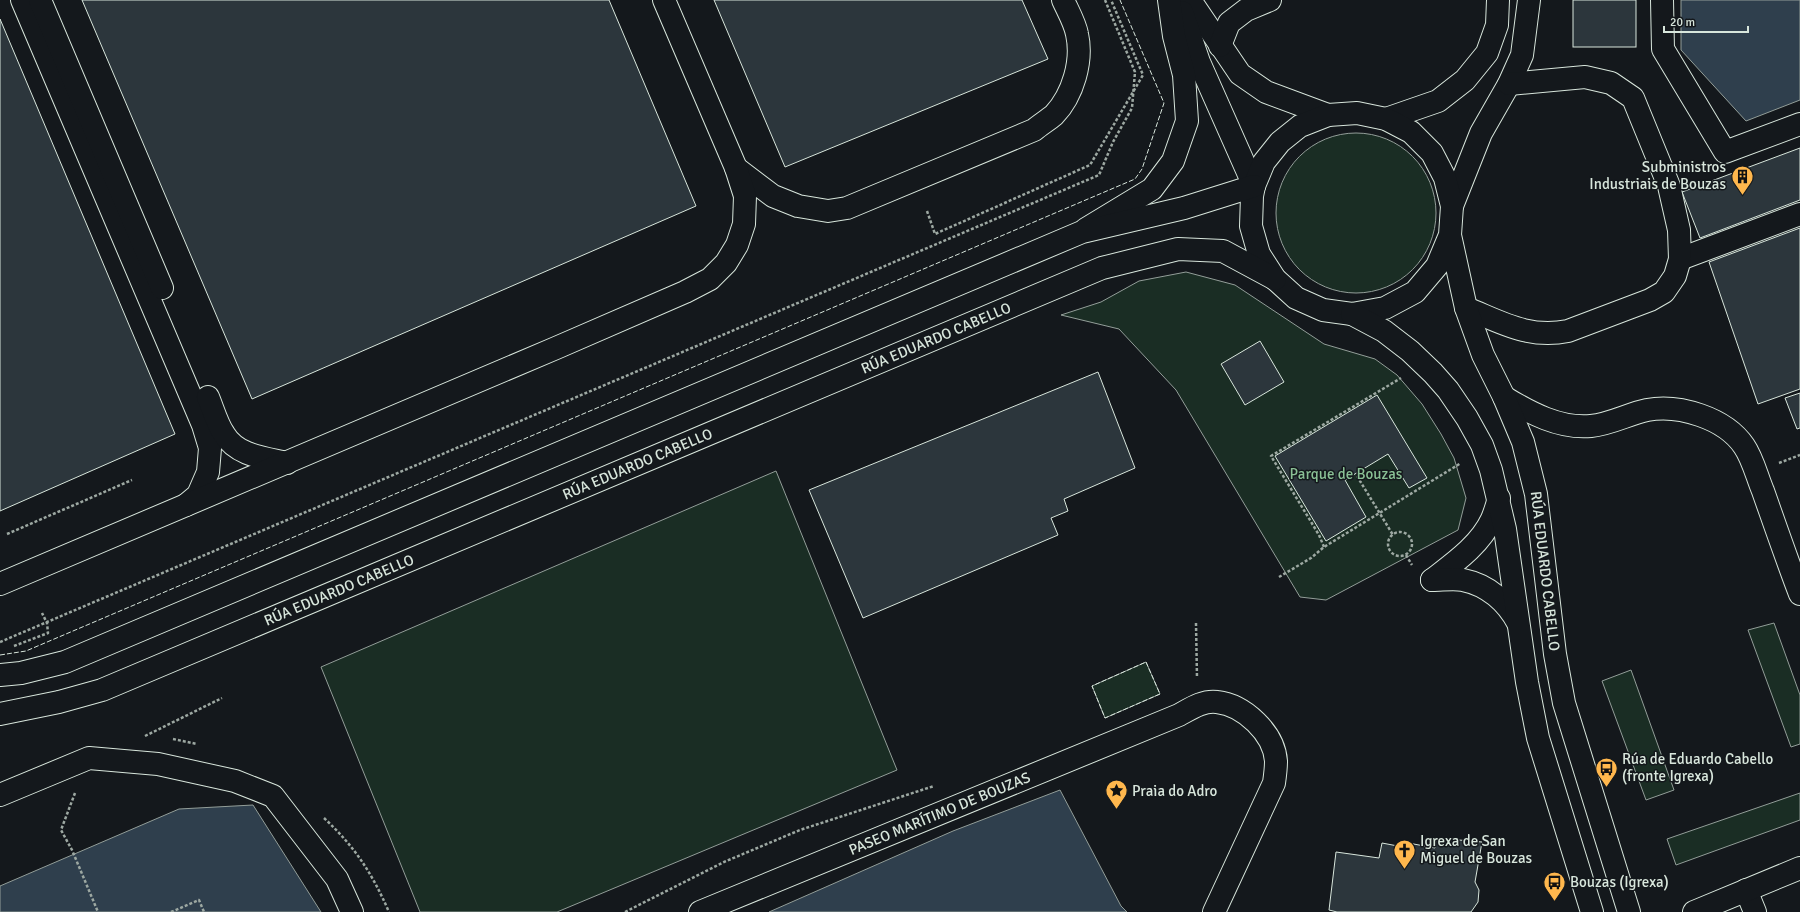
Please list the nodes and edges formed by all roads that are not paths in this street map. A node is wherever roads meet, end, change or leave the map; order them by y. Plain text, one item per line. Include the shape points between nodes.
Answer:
1 (22, 0) edge
2 (40, 0) edge
3 (664, 0) edge
4 (1063, 0) edge
5 (1169, 0) edge
6 (1177, 0) edge
7 (1190, 0) edge
8 (1270, 0) edge
9 (1498, 0) edge
10 (1529, 0) edge
11 (1662, 0) edge
12 (1220, 46) junction
13 (1508, 84) junction
14 (1328, 115) junction
15 (1386, 119) junction
16 (1800, 124) edge
17 (736, 168) junction
18 (1254, 186) junction
19 (1452, 206) junction
20 (1800, 214) edge
21 (1082, 232) junction
22 (1450, 235) junction
23 (1680, 259) junction
24 (1275, 278) junction
25 (1466, 308) junction
26 (1352, 314) junction
27 (1504, 397) junction
28 (287, 463) junction
29 (1499, 498) junction
30 (182, 508) junction
31 (0, 584) edge
32 (1800, 594) edge
33 (1518, 623) junction
34 (0, 675) edge
35 (0, 714) edge
36 (0, 795) edge
37 (1800, 868) edge
38 (1746, 890) junction
39 (352, 912) edge
40 (700, 912) edge
41 (1214, 912) edge
42 (1592, 912) edge
43 (1629, 912) edge
44 (1694, 912) edge
45 (1755, 912) edge

1 - 30 main road via 204,425 210,448 208,472 198,495
2 - 28 main road via 224,434 233,445 251,455
3 - 17 main road
4 - 17 main road via 1077,34 1077,75 1054,114 1034,130 847,208 828,211 798,206 773,196
5 - 21 main road via 1174,36 1184,75 1187,121 1173,161 1152,188
6 - 18 main road via 1199,62
7 - 12 main road
8 - 12 main road via 1246,10 1229,23
9 - 15 main road via 1498,25 1487,53 1465,80 1438,101
10 - 13 main road via 1522,55
11 - 16 main road via 1663,49 1725,152
12 - 14 main road via 1240,74 1266,92
13 - 19 main road via 1481,134
13 - 23 main road via 1586,77 1611,83 1633,98 1669,186 1679,230
14 - 15 main road via 1357,113
14 - 18 main road via 1300,126 1280,142 1264,162
15 - 19 main road via 1411,132 1432,153 1446,178
17 - 28 main road via 745,196 744,224 737,245 726,263 710,280
18 - 21 main road via 1184,208
18 - 24 main road via 1251,226 1259,254
19 - 22 main road
20 - 23 main road
21 - 34 main road via 65,662 21,673
22 - 25 main road, RÚA EDUARDO CABELLO
22 - 26 main road via 1437,266 1415,292 1386,308
23 - 25 main road via 1675,276 1664,292 1650,300 1568,331 1554,334 1519,330
24 - 26 main road via 1296,298 1323,310
24 - 35 main road, RÚA EDUARDO CABELLO via 1223,251 1178,249 1102,268 102,690
25 - 27 main road, RÚA EDUARDO CABELLO via 1483,355
26 - 29 main road via 1384,331 1410,351 1448,390 1482,446
27 - 32 main road via 1531,414 1566,425 1591,426 1647,410 1672,408 1700,415 1731,431 1745,447
27 - 43 main road, RÚA EDUARDO CABELLO via 1523,442 1536,494 1555,654 1564,703
28 - 30 main road
29 - 33 main road
29 - 33 main road via 1492,519 1482,535 1464,555 1432,580 1462,580 1481,586 1511,609
30 - 31 main road
33 - 42 main road via 1538,738
36 - 39 main road via 90,758 158,764 235,781 273,796 337,879
37 - 38 main road
38 - 44 main road
38 - 45 main road
40 - 41 main road, PASEO MARÍTIMO DE BOUZAS via 1179,715 1200,704 1216,702 1242,710 1261,725 1273,748 1276,761 1274,783

